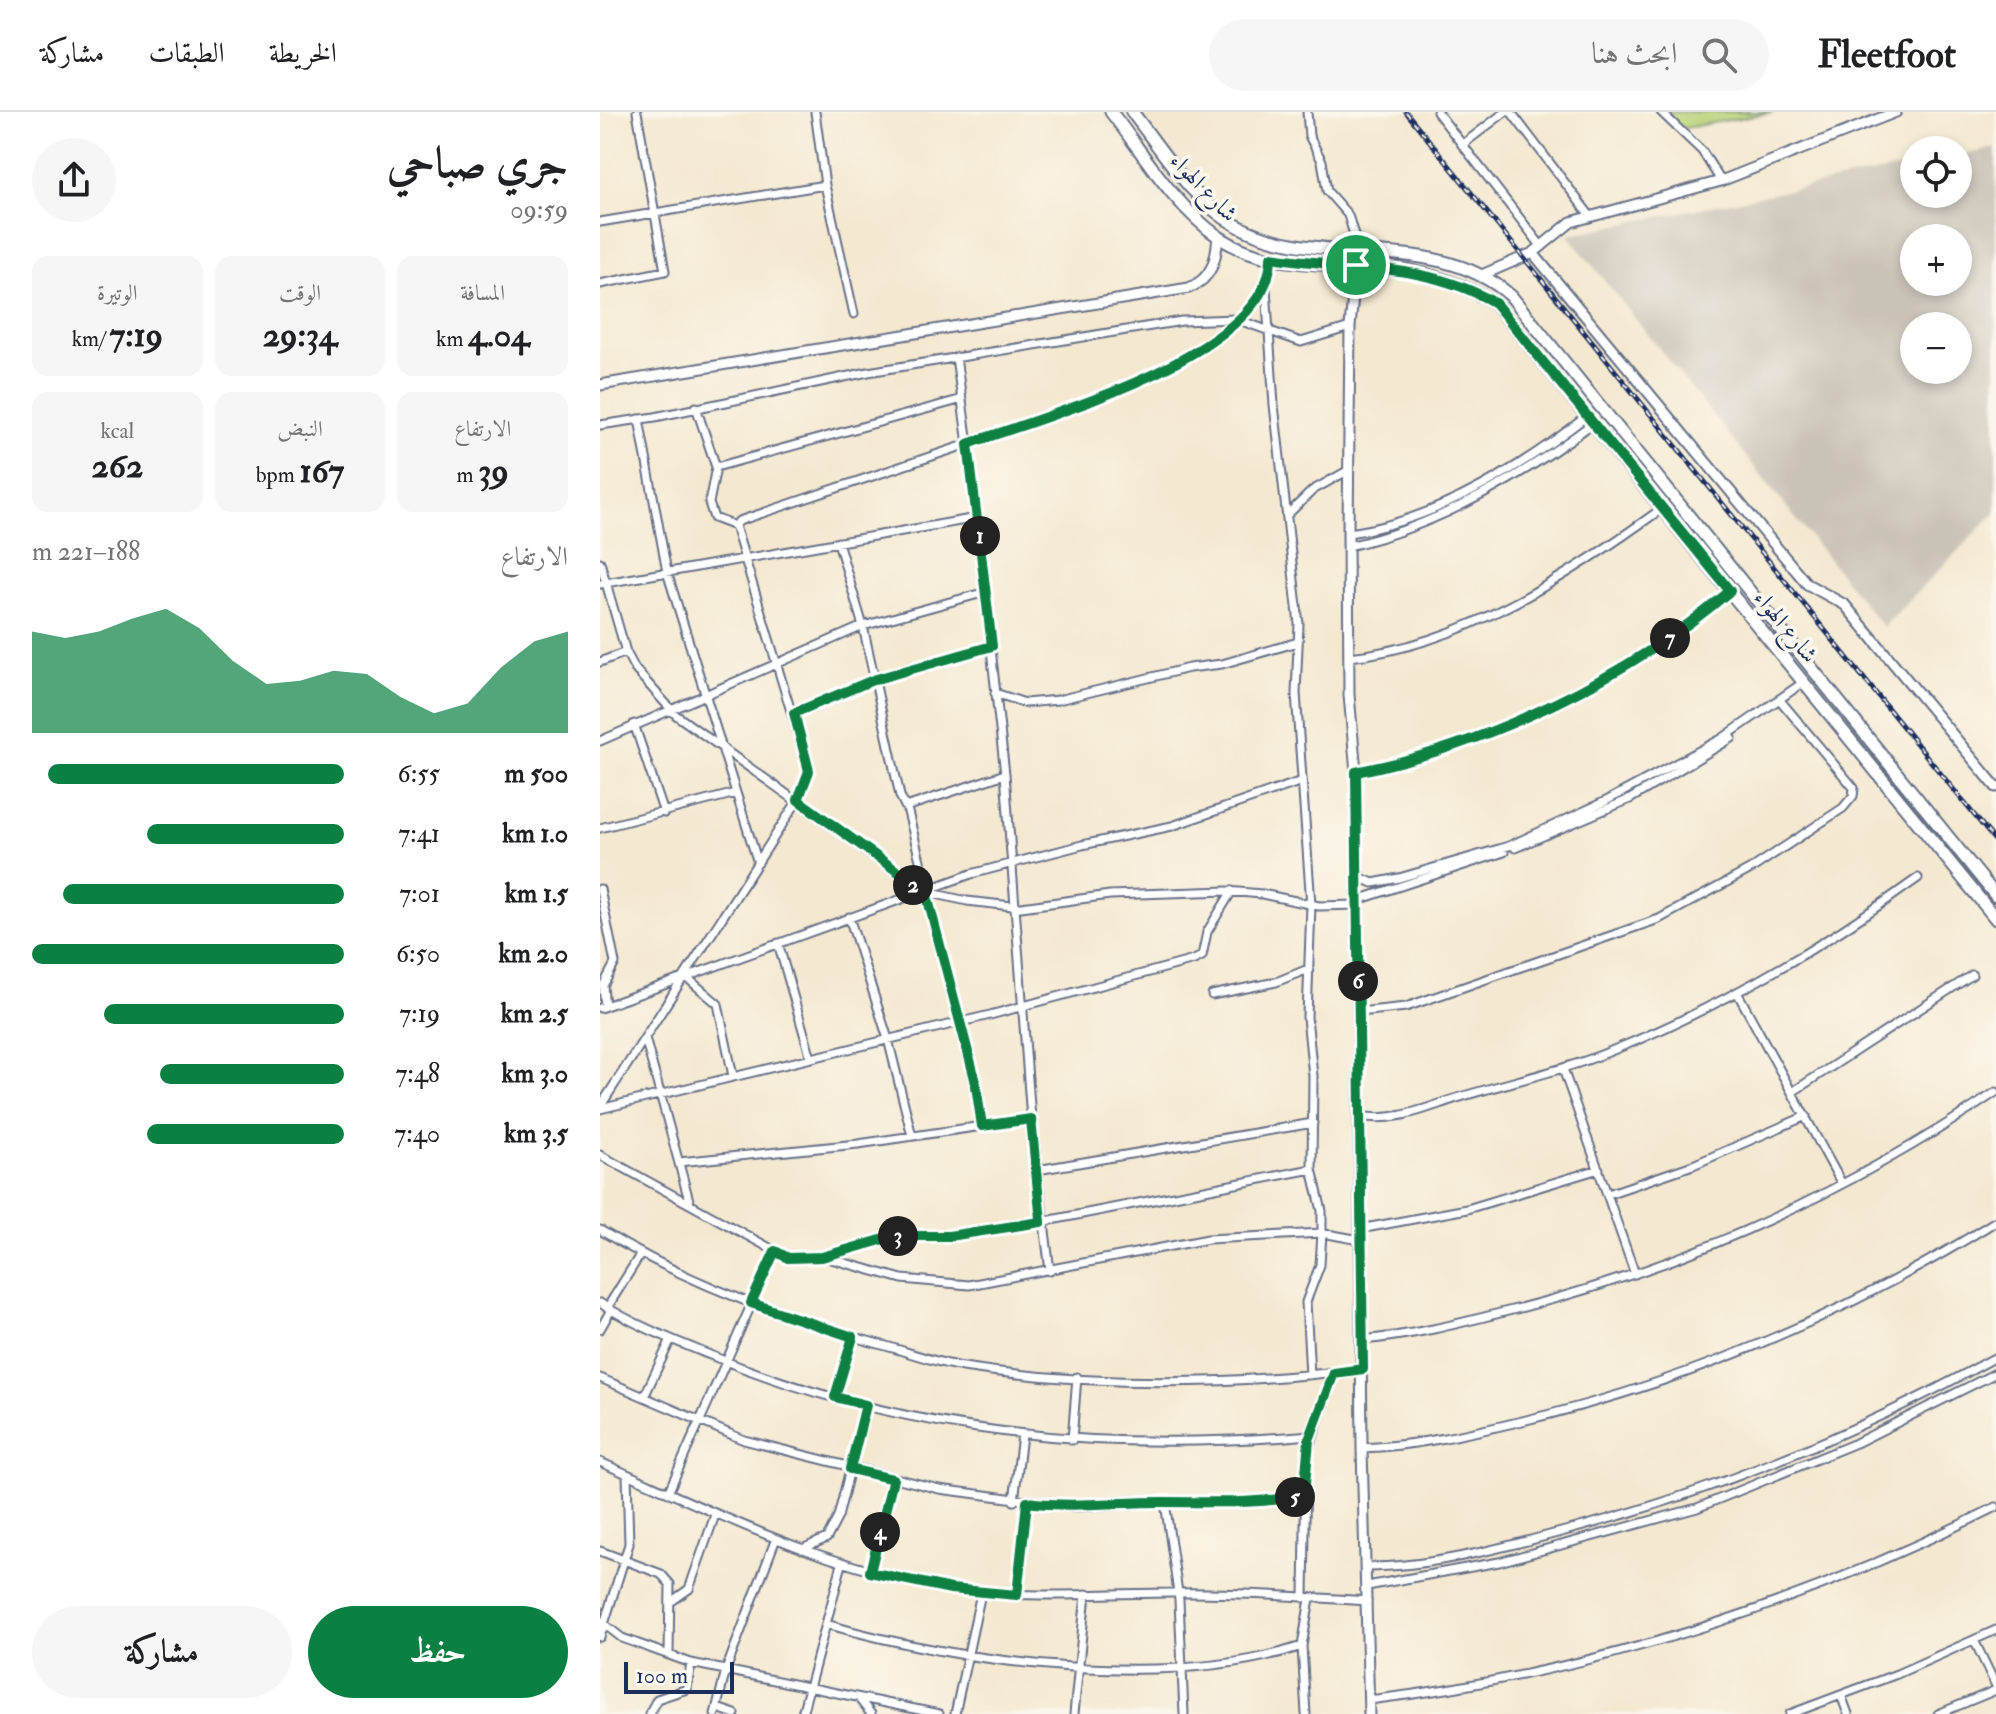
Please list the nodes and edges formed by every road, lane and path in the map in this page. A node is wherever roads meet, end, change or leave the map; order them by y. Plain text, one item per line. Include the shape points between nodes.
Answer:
1 (637, 112) edge
2 (815, 112) edge
3 (1111, 112) edge
4 (1132, 112) edge
5 (1307, 112) edge
6 (1437, 112) edge
7 (1505, 112) edge
8 (1511, 112) edge
9 (1661, 112) edge
10 (1896, 112) edge
11 (1462, 145) junction
12 (1721, 181) junction
13 (825, 185) junction
14 (655, 213) junction
15 (1591, 217) junction
16 (600, 222) edge
17 (1218, 236) junction
18 (1353, 248) junction
19 (1538, 250) junction
20 (1271, 257) junction
21 (1356, 265) junction
22 (1482, 275) junction
23 (600, 284) edge
24 (1266, 288) junction
25 (854, 314) dead end
26 (1236, 319) junction
27 (1350, 327) junction
28 (1271, 330) junction
29 (956, 357) junction
30 (600, 385) edge
31 (959, 400) junction
32 (696, 407) junction
33 (639, 419) junction
34 (1590, 420) junction
35 (600, 425) edge
36 (968, 444) junction
37 (716, 467) junction
38 (1349, 470) junction
39 (1664, 507) junction
40 (1287, 515) junction
41 (977, 518) junction
42 (735, 526) junction
43 (1348, 533) junction
44 (838, 542) junction
45 (1348, 546) junction
46 (744, 560) junction
47 (600, 562) edge
48 (667, 572) junction
49 (603, 584) edge
50 (1730, 591) junction
51 (986, 592) junction
52 (863, 626) junction
53 (1298, 642) junction
54 (992, 646) junction
55 (626, 652) junction
56 (1349, 657) junction
57 (600, 662) edge
58 (777, 664) junction
59 (873, 680) junction
60 (1804, 682) junction
61 (704, 693) junction
62 (995, 693) junction
63 (1778, 700) junction
64 (669, 708) junction
65 (794, 713) junction
66 (634, 724) junction
67 (600, 741) edge
68 (721, 747) junction
69 (1356, 772) junction
70 (1005, 774) junction
71 (1302, 781) junction
72 (1996, 787) edge
73 (736, 793) junction
74 (798, 800) junction
75 (906, 807) junction
76 (664, 813) junction
77 (600, 828) edge
78 (1010, 862) junction
79 (758, 863) junction
80 (1357, 876) junction
81 (1918, 878) dead end
82 (600, 889) edge
83 (925, 890) junction
84 (1232, 891) junction
85 (1996, 896) edge
86 (1357, 903) junction
87 (1311, 905) junction
88 (1017, 906) junction
89 (849, 917) junction
90 (1996, 919) edge
91 (778, 943) junction
92 (1308, 969) junction
93 (1972, 975) dead end
94 (685, 976) junction
95 (1737, 992) junction
96 (1212, 995) dead end
97 (603, 1007) edge
98 (1022, 1007) junction
99 (1359, 1012) junction
100 (958, 1023) junction
101 (645, 1038) junction
102 (888, 1039) junction
103 (811, 1058) junction
104 (1563, 1069) junction
105 (733, 1076) junction
106 (1794, 1091) junction
107 (660, 1092) junction
108 (1996, 1092) edge
109 (600, 1108) edge
110 (1360, 1116) junction
111 (1806, 1116) junction
112 (1031, 1119) junction
113 (1313, 1123) junction
114 (982, 1126) junction
115 (912, 1136) junction
116 (600, 1155) edge
117 (679, 1162) junction
118 (1312, 1169) junction
119 (1599, 1169) junction
120 (1037, 1170) junction
121 (1842, 1184) junction
122 (1608, 1194) junction
123 (690, 1204) junction
124 (1996, 1221) edge
125 (1041, 1222) junction
126 (1360, 1229) junction
127 (600, 1230) edge
128 (1322, 1233) junction
129 (1360, 1240) junction
130 (775, 1251) junction
131 (640, 1255) junction
132 (822, 1257) junction
133 (1050, 1271) junction
134 (1635, 1274) junction
135 (751, 1303) junction
136 (606, 1307) edge
137 (600, 1329) edge
138 (853, 1337) junction
139 (671, 1339) junction
140 (1361, 1340) junction
141 (1996, 1357) edge
142 (725, 1362) junction
143 (1363, 1369) junction
144 (1334, 1373) junction
145 (1996, 1373) edge
146 (1310, 1375) junction
147 (1077, 1377) junction
148 (600, 1378) edge
149 (644, 1397) junction
150 (835, 1397) junction
151 (866, 1405) junction
152 (700, 1421) junction
153 (1022, 1435) junction
154 (1311, 1435) junction
155 (1072, 1440) junction
156 (1362, 1448) junction
157 (600, 1462) edge
158 (850, 1469) junction
159 (627, 1474) junction
160 (893, 1479) junction
161 (668, 1493) junction
162 (1304, 1495) junction
163 (1014, 1501) junction
164 (1027, 1502) junction
165 (1165, 1502) junction
166 (1996, 1507) edge
167 (715, 1515) junction
168 (775, 1541) junction
169 (802, 1549) junction
170 (600, 1551) edge
171 (624, 1562) junction
172 (842, 1564) junction
173 (1366, 1567) junction
174 (870, 1572) junction
175 (1367, 1586) junction
176 (981, 1593) junction
177 (1178, 1593) junction
178 (1086, 1594) junction
179 (1017, 1595) junction
180 (1307, 1598) junction
181 (672, 1601) junction
182 (1367, 1601) junction
183 (602, 1622) edge
184 (826, 1624) junction
185 (1996, 1630) edge
186 (600, 1637) edge
187 (1974, 1640) junction
188 (1302, 1646) junction
189 (669, 1655) junction
190 (965, 1656) junction
191 (691, 1663) junction
192 (1181, 1666) junction
193 (1078, 1668) junction
194 (726, 1670) junction
195 (810, 1685) junction
196 (1996, 1688) edge
197 (1841, 1695) junction
198 (860, 1700) junction
199 (1369, 1700) junction
200 (716, 1711) edge
201 (649, 1714) edge
202 (735, 1714) edge
203 (802, 1714) edge
204 (871, 1714) edge
205 (939, 1714) edge
206 (955, 1714) edge
207 (1074, 1714) edge
208 (1184, 1714) edge
209 (1306, 1714) edge
210 (1369, 1714) edge
211 (1790, 1714) edge
212 (1848, 1714) edge
213 (1938, 1714) edge

1 - 14 street
2 - 13 street
3 - 17 main road, شارع الهواء via 1181,201
4 - 18 main road, شارع الهواء via 1192,187 1233,223 1284,241
5 - 18 street via 1327,191 1348,215
6 - 11 street
7 - 11 street
8 - 15 street
9 - 12 street via 1702,151
10 - 12 street
11 - 19 street
12 - 15 street
13 - 14 street
13 - 25 street
14 - 16 street
14 - 23 street via 665,271
15 - 19 street via 1563,226
17 - 20 main road, شارع الهواء
17 - 30 street via 1213,267 1189,288
18 - 21 street
18 - 22 main road, شارع الهواء via 1435,260
19 - 22 street
19 - 72 street via 1807,584 1845,605
20 - 21 main road, شارع الهواء
20 - 24 street
21 - 27 street
21 - 34 main road, شارع الهواء via 1437,278 1495,303
22 - 85 main road, شارع الهواء via 1511,296 1541,329
24 - 26 street
24 - 28 street
26 - 28 street
26 - 29 street via 1182,321
26 - 36 street via 1165,371
27 - 28 street via 1301,342
27 - 38 street
28 - 40 street
29 - 31 street
29 - 32 street
31 - 36 street
31 - 37 street
32 - 33 street
32 - 37 street
33 - 35 street
33 - 48 street
34 - 39 main road, شارع الهواء
34 - 43 street via 1481,485 1395,522
34 - 45 street via 1516,476 1399,532
36 - 41 street
36 - 42 street
37 - 42 street via 710,511
38 - 40 street via 1313,490
38 - 43 street
39 - 50 main road, شارع الهواء
39 - 56 street via 1580,564 1502,607 1411,645
40 - 53 street via 1295,561
41 - 44 street
41 - 51 street
42 - 46 street
43 - 45 street
44 - 46 street
44 - 52 street
45 - 56 street
46 - 48 street
46 - 58 street
47 - 49 street
48 - 49 street
48 - 61 street
49 - 55 street
50 - 60 main road, شارع الهواء
50 - 69 street via 1656,647 1566,697 1464,741
51 - 52 street
51 - 54 street
52 - 58 street
52 - 59 street
53 - 62 street via 1058,700 1025,703
53 - 71 street
54 - 59 street
54 - 62 street
55 - 57 street
55 - 64 street
56 - 69 street
58 - 61 street
58 - 65 street
59 - 65 street
59 - 75 street
60 - 63 street
60 - 90 main road, شارع الهواء
61 - 64 street
61 - 68 street
62 - 70 street
63 - 80 street via 1723,738 1509,846 1399,878 1373,883
63 - 86 street via 1769,712 1710,752 1630,799 1455,871
63 - 99 street via 1854,788 1843,808 1751,869 1659,919 1406,1007
64 - 66 street
64 - 68 street
65 - 74 street via 809,771
66 - 67 street
66 - 76 street
68 - 73 street
68 - 74 street
69 - 80 street
70 - 75 street
70 - 78 street
71 - 78 street via 1172,826
71 - 87 street
73 - 76 street
73 - 79 street
74 - 79 street
74 - 83 street
75 - 83 street
76 - 77 street
78 - 83 street
78 - 88 street
79 - 94 street
80 - 86 street
81 - 95 street via 1831,939
82 - 97 street via 615,963 603,986
83 - 88 street
83 - 89 street
83 - 100 street
84 - 87 street
84 - 88 street via 1110,895
84 - 98 street via 1207,932 1202,956
86 - 87 street
86 - 99 street
87 - 92 street
88 - 98 street
89 - 91 street
89 - 102 street
91 - 94 street
91 - 103 street
92 - 96 street via 1276,982
92 - 113 street
93 - 106 street
94 - 97 street
94 - 101 street
94 - 105 street via 718,1004
95 - 104 street
95 - 106 street
98 - 100 street
98 - 112 street
99 - 110 street
100 - 102 street
100 - 114 street
101 - 107 street
101 - 109 street
102 - 103 street
102 - 115 street
103 - 105 street
104 - 110 street via 1425,1111 1380,1120
104 - 119 street
105 - 107 street
106 - 111 street
107 - 109 street
107 - 117 street
108 - 121 street
110 - 126 street
111 - 121 street
111 - 122 street via 1693,1165
112 - 114 street
112 - 120 street
113 - 118 street
113 - 120 street
114 - 115 street
115 - 117 street
116 - 123 street
117 - 123 street
118 - 125 street
118 - 128 street
119 - 122 street
119 - 126 street via 1467,1209
120 - 125 street
121 - 134 street via 1746,1232
122 - 134 street
123 - 130 street
124 - 156 street via 1860,1301 1692,1370 1556,1413 1451,1437
125 - 132 street via 949,1236 895,1236
125 - 133 street
126 - 129 street
127 - 131 street
128 - 129 street
128 - 133 street via 1208,1239
128 - 146 street via 1320,1265 1306,1302
129 - 140 street
130 - 132 street via 788,1258
130 - 135 street
131 - 135 street
131 - 136 street
132 - 133 street via 937,1284 969,1285
134 - 140 street via 1429,1330
135 - 138 street
135 - 142 street
136 - 137 street
136 - 139 street
138 - 147 street via 961,1367
138 - 150 street
139 - 142 street
139 - 149 street
140 - 143 street
141 - 173 street via 1850,1431 1693,1495 1496,1549
142 - 150 street
142 - 152 street
143 - 144 street
143 - 156 street
144 - 146 street
144 - 154 street
145 - 175 street via 1856,1443 1697,1508 1499,1562
146 - 147 street
147 - 155 street
148 - 149 street
149 - 152 street
150 - 151 street
151 - 153 street
151 - 158 street
152 - 158 street via 744,1440
152 - 161 street
153 - 155 street
153 - 163 street
154 - 155 street via 1161,1444
154 - 162 street
156 - 173 street
157 - 159 street
158 - 160 street
158 - 169 street via 827,1538
159 - 161 street
159 - 171 street via 631,1526
160 - 163 street
160 - 174 street
161 - 167 street
162 - 165 street via 1238,1503
162 - 180 street
163 - 164 street
164 - 165 street via 1077,1507
164 - 179 street
165 - 177 street
166 - 199 street via 1854,1574 1662,1640 1485,1683
167 - 168 street
167 - 181 street via 689,1589
168 - 169 street
168 - 194 street
169 - 172 street
170 - 171 street
171 - 181 street via 661,1574 670,1584
171 - 183 street
172 - 174 street
172 - 184 street
173 - 175 street
174 - 176 street
175 - 182 street
176 - 179 street
176 - 190 street
177 - 178 street
177 - 180 street
177 - 192 street
178 - 179 street
178 - 193 street
180 - 182 street
180 - 188 street
181 - 189 street
182 - 199 street
183 - 186 street
183 - 189 street via 622,1638
184 - 190 street
184 - 195 street
185 - 187 street
187 - 196 street
187 - 197 street
188 - 192 street via 1235,1664
188 - 209 street
189 - 191 street
190 - 193 street
190 - 206 street
191 - 194 street
191 - 201 street via 687,1689 657,1699
192 - 193 street
192 - 208 street
193 - 207 street
194 - 195 street
194 - 200 street
195 - 198 street
195 - 203 street
196 - 213 street
197 - 211 street
197 - 212 street
198 - 204 street
198 - 205 street
199 - 210 street
200 - 202 street

